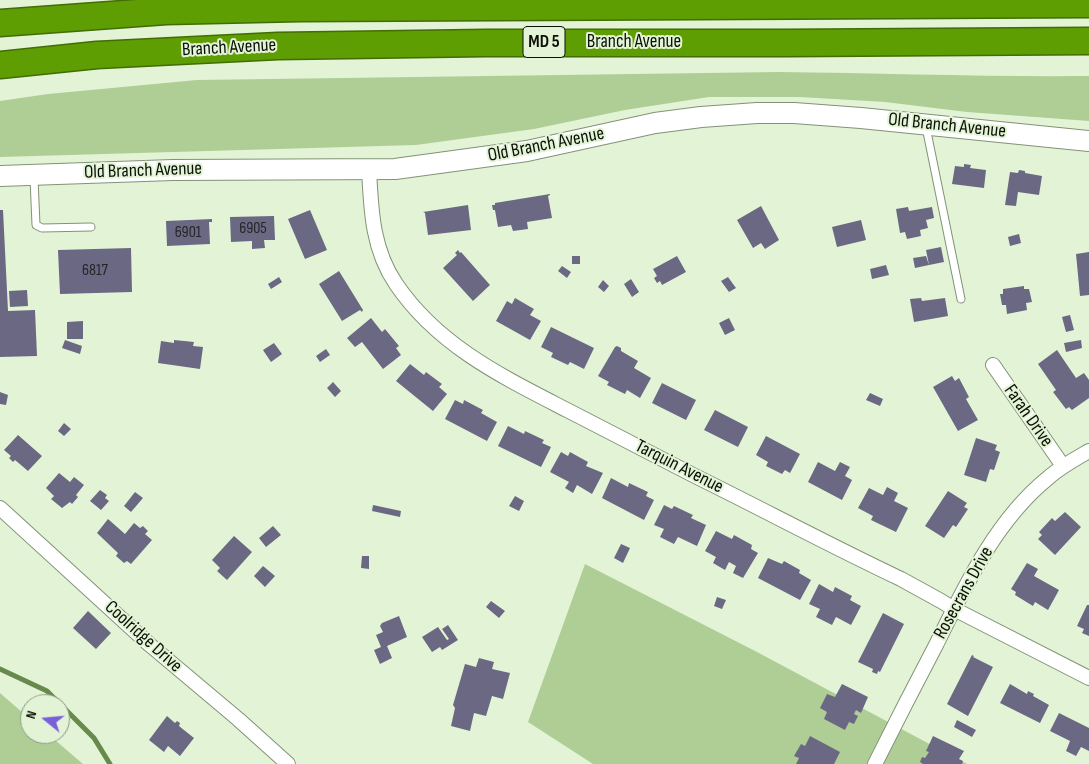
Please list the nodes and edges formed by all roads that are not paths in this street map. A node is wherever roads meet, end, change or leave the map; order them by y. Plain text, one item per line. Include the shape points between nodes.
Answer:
1 (1089, 4) edge
2 (0, 23) edge
3 (1089, 40) edge
4 (0, 65) edge
5 (926, 124) junction
6 (1089, 141) edge
7 (369, 169) junction
8 (34, 175) junction
9 (0, 176) edge
10 (91, 227) dead end
11 (962, 299) dead end
12 (993, 365) dead end
13 (1089, 450) edge
14 (1063, 466) junction
15 (0, 508) edge
16 (954, 609) junction
17 (1089, 678) edge
18 (288, 764) edge
19 (875, 764) edge

1 - 2 highway, Branch Avenue / MD 5 via 300,8 166,11
3 - 4 highway, Branch Avenue / MD 5 via 287,45 96,55
5 - 6 main road, Old Branch Avenue
5 - 7 main road, Old Branch Avenue via 794,113 732,114 655,122 486,158
5 - 11 lane
7 - 8 main road, Old Branch Avenue via 173,170
7 - 16 street, Tarquin Avenue via 372,221 382,259 405,297 455,346 496,374
8 - 9 main road, Old Branch Avenue
8 - 10 lane via 36,225 42,228
12 - 14 street, Farah Drive
13 - 14 street, Rosecrans Drive
14 - 16 street, Rosecrans Drive via 1034,490 1002,528
15 - 18 street, Coolridge Drive via 150,645
16 - 17 street, Tarquin Avenue
16 - 19 street, Rosecrans Drive

